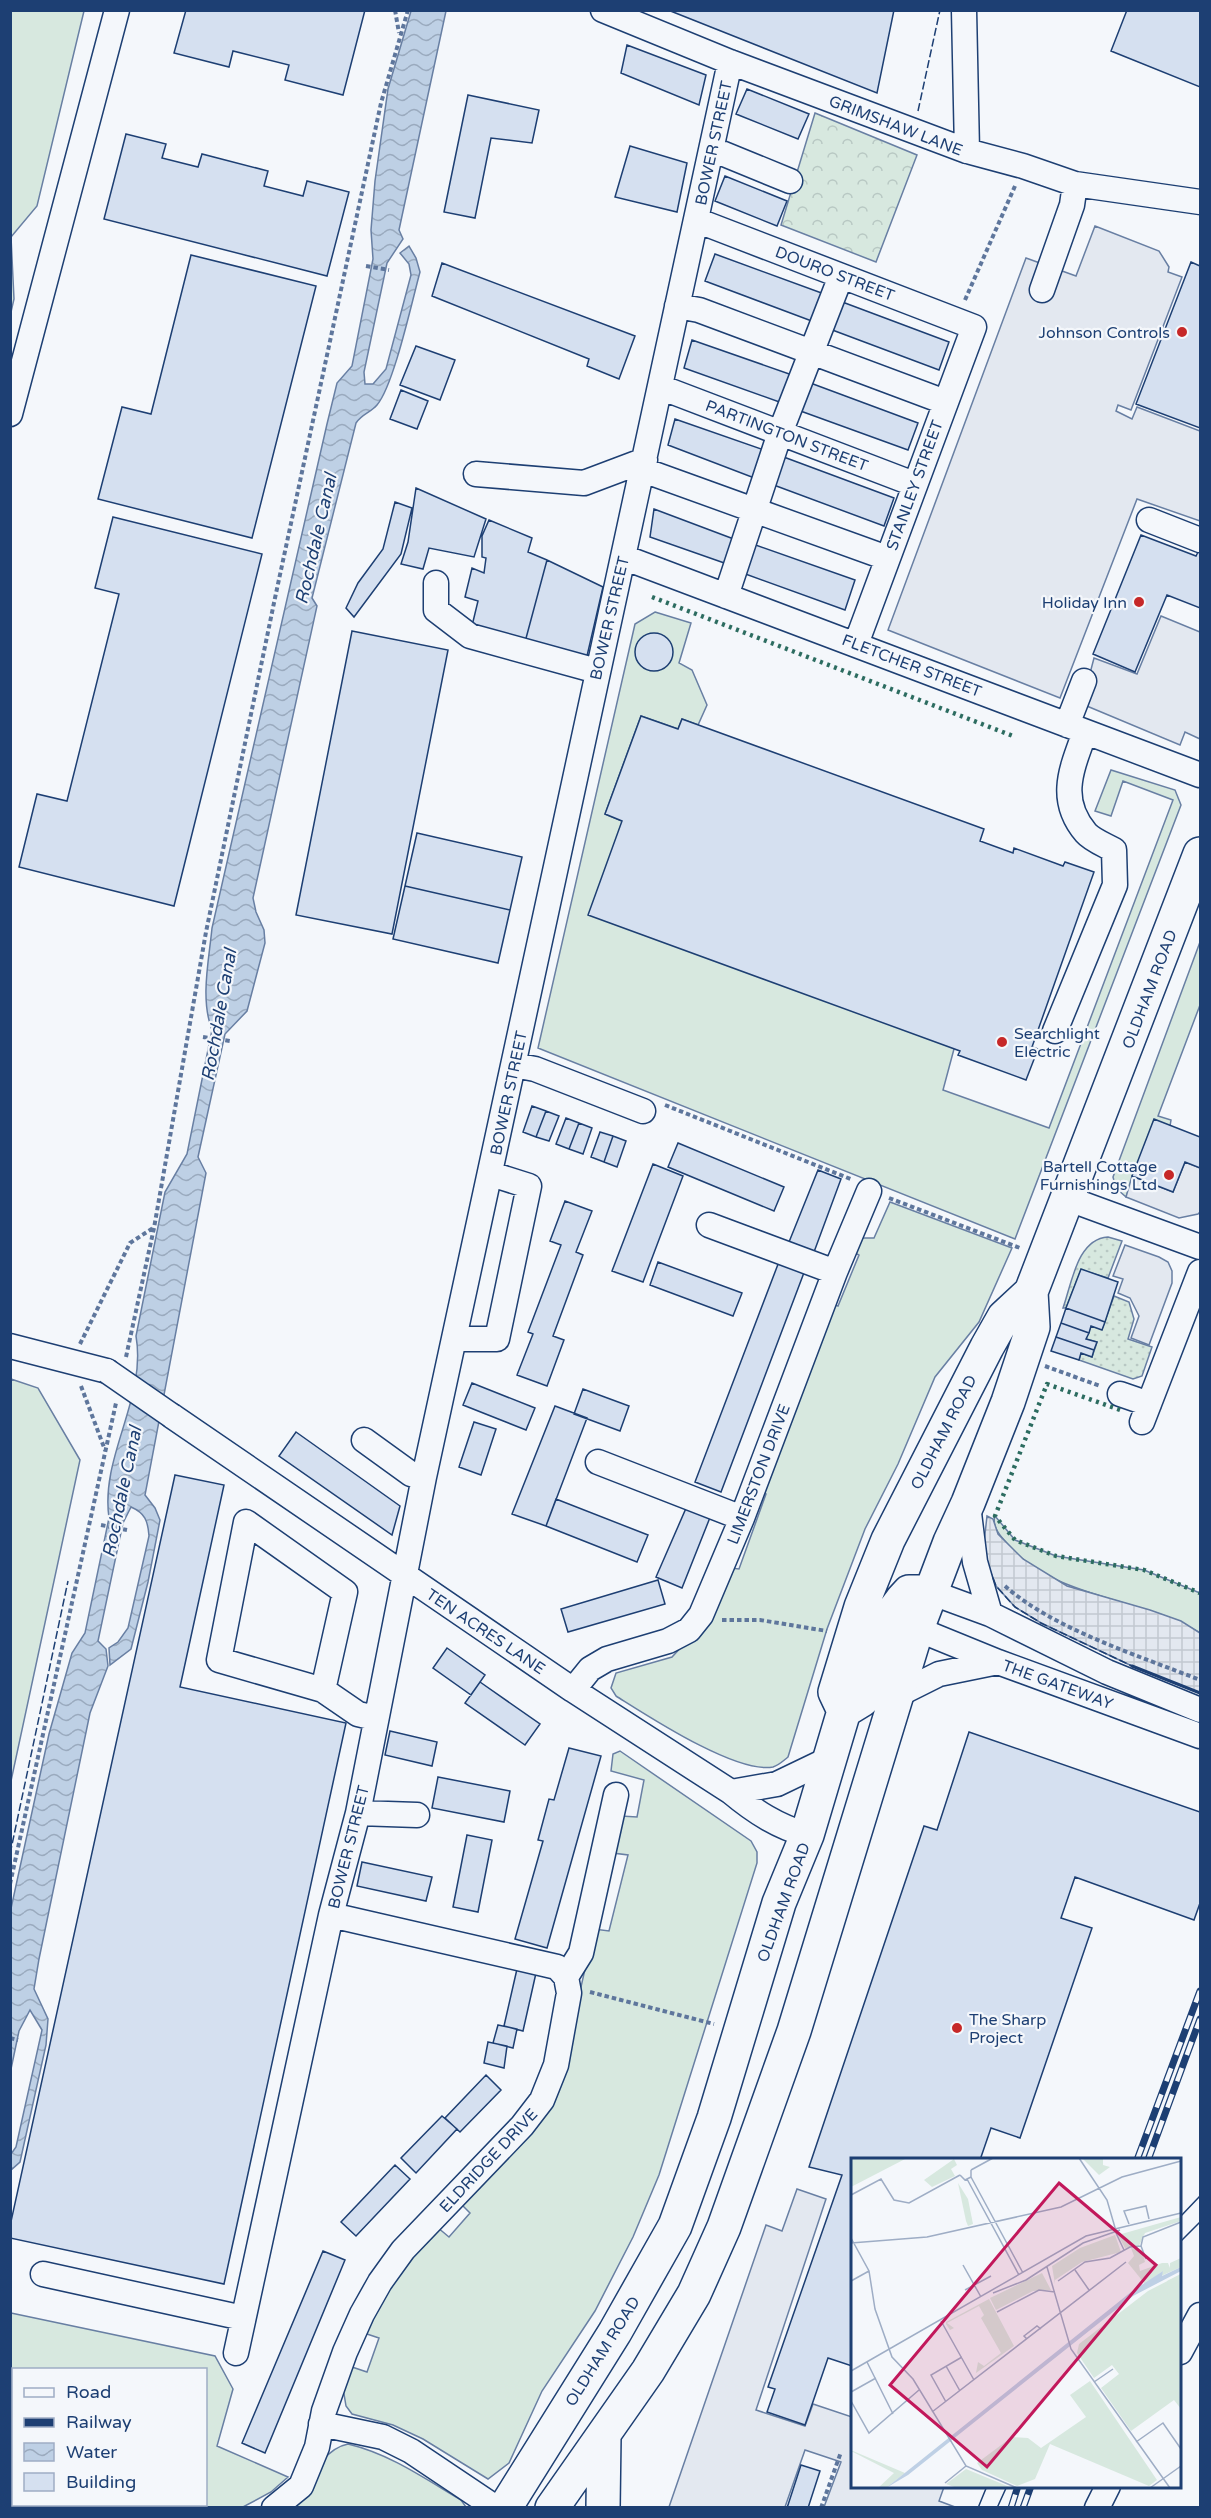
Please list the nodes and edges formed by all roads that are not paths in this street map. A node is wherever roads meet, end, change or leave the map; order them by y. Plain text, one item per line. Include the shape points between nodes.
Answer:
1 (117, 10) edge
2 (603, 10) edge
3 (964, 10) edge
4 (730, 62) junction
5 (967, 152) junction
6 (711, 153) junction
7 (790, 181) dead end
8 (1075, 184) junction
9 (1200, 202) edge
10 (696, 220) junction
11 (841, 276) junction
12 (1042, 290) dead end
13 (677, 306) junction
14 (965, 324) joint
15 (810, 352) junction
16 (660, 387) junction
17 (945, 402) junction
18 (10, 414) edge
19 (780, 433) junction
20 (644, 465) junction
21 (476, 474) dead end
22 (914, 483) junction
23 (754, 510) junction
24 (1149, 520) dead end
25 (1200, 540) edge
26 (623, 557) junction
27 (887, 558) junction
28 (436, 583) dead end
29 (726, 596) junction
30 (856, 644) junction
31 (597, 671) junction
32 (1083, 681) dead end
33 (1076, 728) junction
34 (1200, 775) edge
35 (1200, 854) edge
36 (1055, 1031) dead end
37 (514, 1065) junction
38 (643, 1111) road end
39 (490, 1174) junction
40 (869, 1191) road end
41 (1069, 1199) junction
42 (709, 1225) dead end
43 (1200, 1247) edge
44 (835, 1272) junction
45 (1200, 1272) edge
46 (1030, 1292) junction
47 (454, 1339) junction
48 (10, 1346) edge
49 (1120, 1394) road end
50 (364, 1440) dead end
51 (598, 1462) dead end
52 (424, 1477) junction
53 (968, 1503) junction
54 (742, 1518) junction
55 (404, 1575) junction
56 (930, 1592) junction
57 (990, 1614) junction
58 (889, 1618) junction
59 (998, 1662) junction
60 (323, 1690) junction
61 (573, 1690) junction
62 (899, 1694) junction
63 (1200, 1710) edge
64 (375, 1718) junction
65 (1200, 1736) edge
66 (829, 1759) junction
67 (731, 1792) junction
68 (616, 1795) dead end
69 (358, 1813) junction
70 (417, 1815) dead end
71 (807, 1835) junction
72 (850, 1848) junction
73 (331, 1915) junction
74 (567, 1981) junction
75 (43, 2274) dead end
76 (1200, 2315) edge
77 (243, 2318) junction
78 (1181, 2348) edge
79 (236, 2353) dead end
80 (321, 2424) junction
81 (604, 2436) junction
82 (1107, 2488) edge
83 (274, 2508) edge
84 (496, 2508) edge
85 (505, 2508) edge
86 (552, 2508) edge
87 (603, 2508) edge
88 (1097, 2508) edge

1 - 18 street
2 - 4 street, GRIMSHAW LANE
3 - 5 street
4 - 5 street, GRIMSHAW LANE
4 - 6 street, BOWER STREET
5 - 8 street, GRIMSHAW LANE
6 - 7 street via 724,154
6 - 10 street, BOWER STREET
8 - 9 street, GRIMSHAW LANE
8 - 12 street via 1072,205
10 - 11 street, DOURO STREET
10 - 13 street, BOWER STREET
11 - 14 street, DOURO STREET
11 - 15 street
13 - 15 street via 699,310
13 - 16 street, BOWER STREET
14 - 17 street, STANLEY STREET
15 - 17 street
15 - 19 street
16 - 19 street, PARTINGTON STREET
16 - 20 street, BOWER STREET
17 - 22 street, STANLEY STREET
19 - 22 street, PARTINGTON STREET
19 - 23 street
20 - 21 street via 584,483
20 - 23 street
20 - 26 street, BOWER STREET
22 - 27 street, STANLEY STREET
23 - 27 street
23 - 29 street
24 - 25 street
26 - 29 street, FLETCHER STREET
26 - 31 street, BOWER STREET
27 - 30 street, STANLEY STREET
28 - 31 street via 436,610 470,636
29 - 30 street, FLETCHER STREET
30 - 33 street, FLETCHER STREET
31 - 37 street, BOWER STREET
32 - 33 street
33 - 34 street, FLETCHER STREET
33 - 36 street via 1068,799 1086,834 1114,850 1114,885
35 - 41 highway, OLDHAM ROAD
37 - 38 street via 535,1069
37 - 39 street, BOWER STREET
39 - 47 street, BOWER STREET
39 - 47 street, BOWER STREET via 529,1186 500,1327 497,1339
40 - 44 street, LIMERSTON DRIVE
41 - 43 street
41 - 46 highway, OLDHAM ROAD
42 - 44 street
44 - 54 street, LIMERSTON DRIVE
45 - 49 street via 1146,1413
46 - 53 highway, OLDHAM ROAD via 1033,1327
46 - 58 highway, OLDHAM ROAD via 1004,1317 888,1540
47 - 52 street, BOWER STREET
48 - 55 street, TEN ACRES LANE, bridge via 116,1367 172,1416
50 - 52 street via 411,1474
51 - 54 street
52 - 55 street, BOWER STREET
53 - 56 highway, OLDHAM ROAD
53 - 57 street via 975,1562
54 - 61 street, LIMERSTON DRIVE via 701,1615 689,1630 668,1641 607,1659 590,1669
55 - 61 street, TEN ACRES LANE
55 - 64 street, BOWER STREET
56 - 57 street, THE GATEWAY
56 - 58 highway, OLDHAM ROAD
57 - 63 street, THE GATEWAY via 1107,1672
58 - 59 street, THE GATEWAY
58 - 62 highway, OLDHAM ROAD
58 - 66 highway, OLDHAM ROAD via 862,1700 843,1711
59 - 62 street via 939,1674
59 - 65 street, THE GATEWAY
60 - 60 street via 219,1660 246,1522 345,1592
60 - 64 street via 358,1714
61 - 67 street, TEN ACRES LANE
62 - 72 highway, OLDHAM ROAD
64 - 69 street, BOWER STREET
66 - 67 street via 777,1784
66 - 71 highway, OLDHAM ROAD
67 - 71 street, TEN ACRES LANE via 781,1827
68 - 74 street via 580,1953
69 - 70 street
69 - 73 street, BOWER STREET
71 - 72 highway
71 - 85 highway, OLDHAM ROAD via 779,1903 714,2118 675,2226 615,2332
72 - 81 highway, OLDHAM ROAD via 794,2031 724,2227 694,2294
73 - 74 street via 557,1967
73 - 77 street, BOWER STREET
74 - 80 street, ELDRIDGE DRIVE via 569,1993 558,2055 542,2100 404,2250 380,2282 345,2352
75 - 77 street
76 - 78 street
77 - 79 street, BOWER STREET
80 - 83 street, ELDRIDGE DRIVE via 317,2447 301,2486
80 - 84 street via 383,2438 411,2451
81 - 86 highway, OLDHAM ROAD
81 - 87 highway
82 - 88 street

